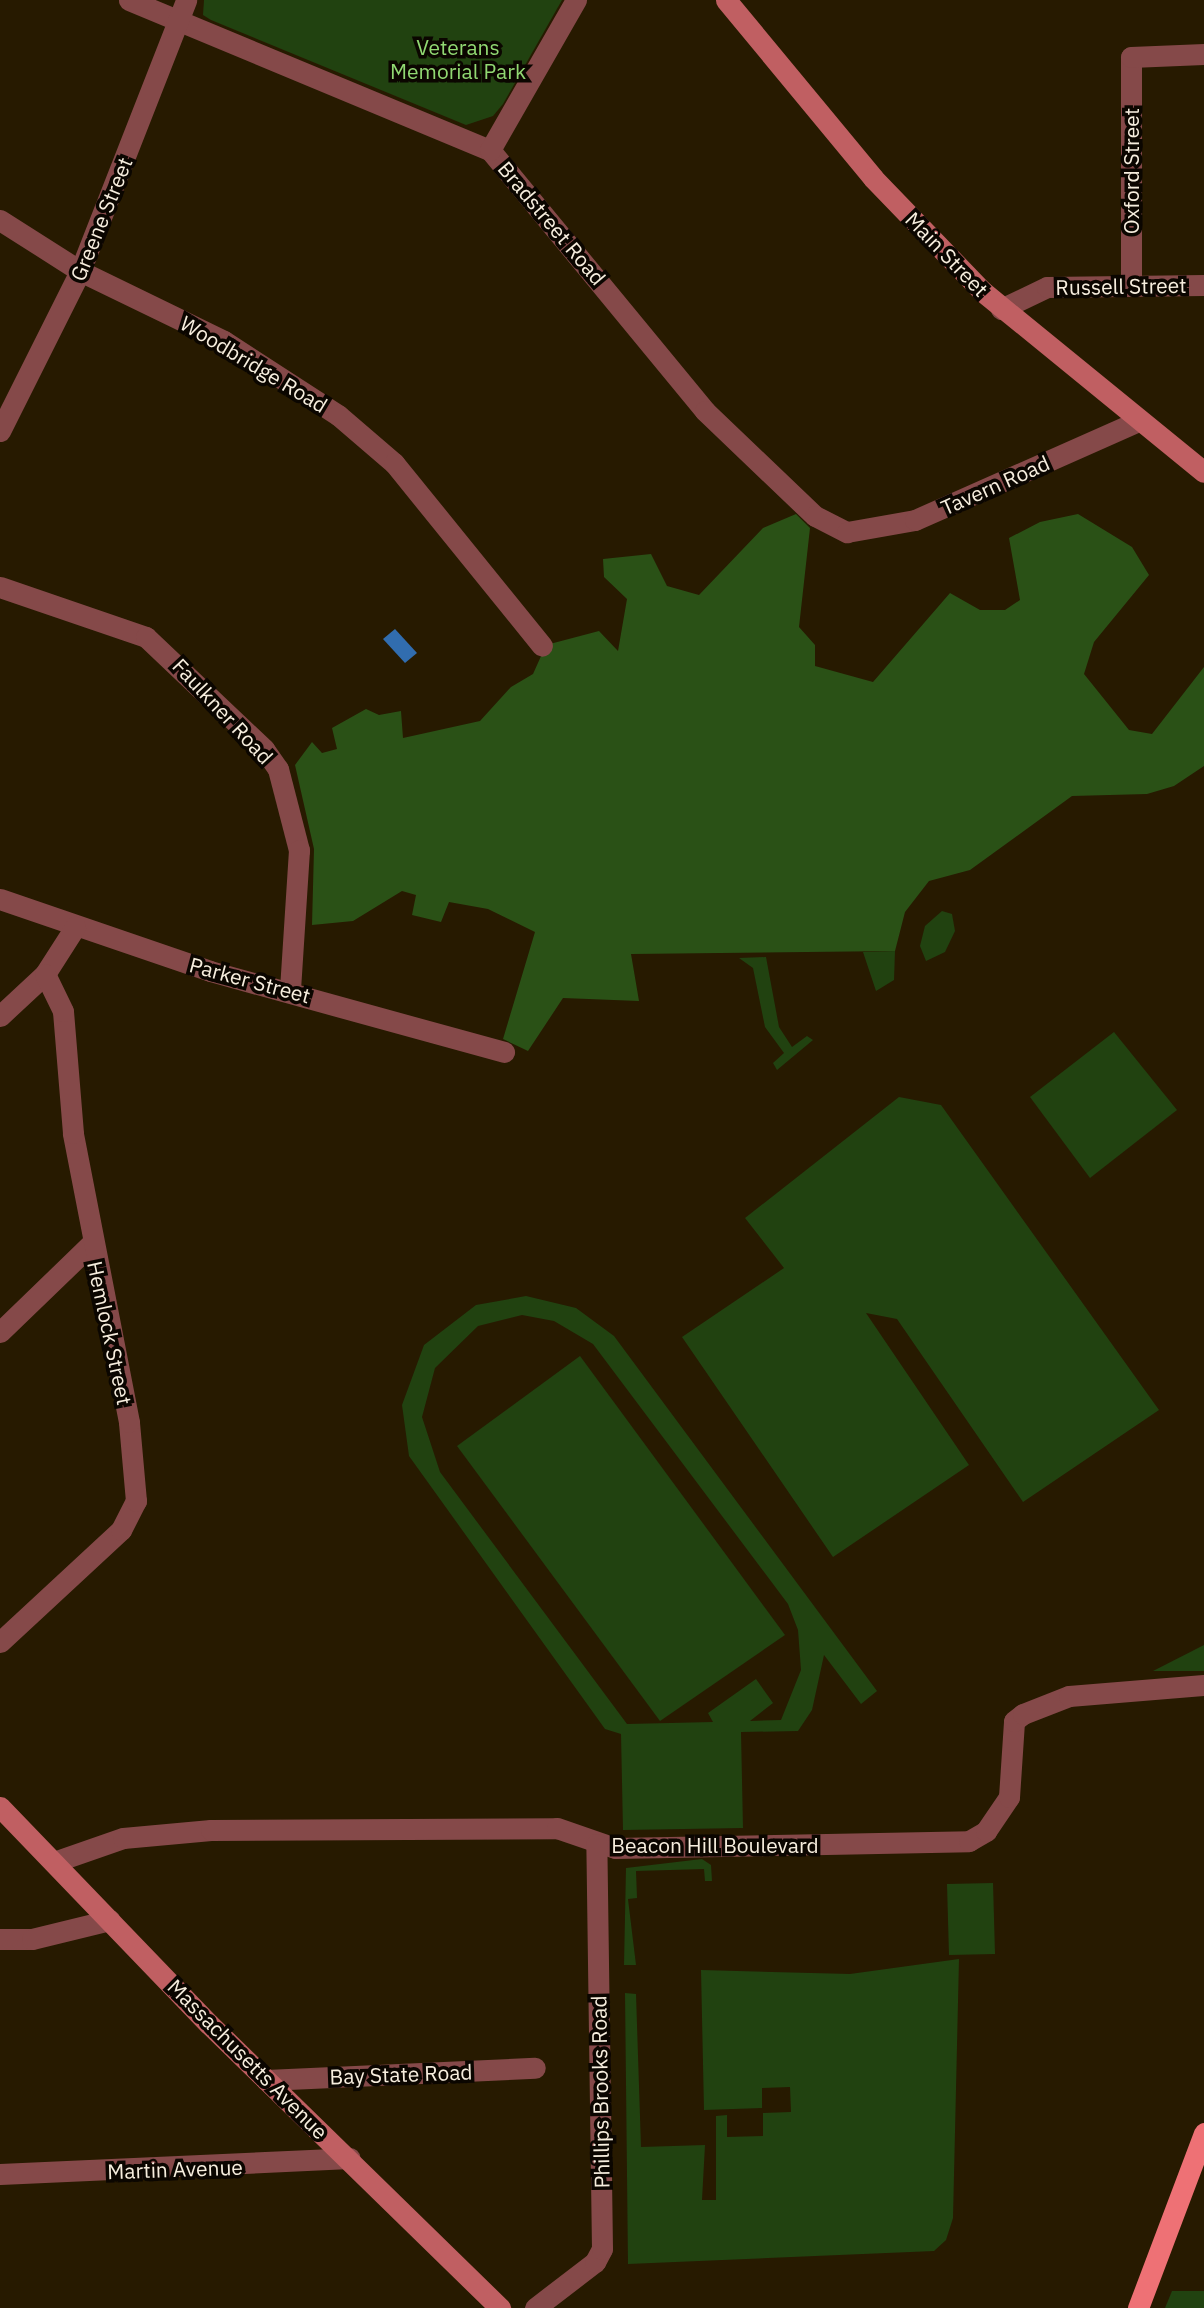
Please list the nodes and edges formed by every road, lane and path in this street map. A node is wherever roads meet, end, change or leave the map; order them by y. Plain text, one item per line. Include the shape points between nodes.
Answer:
1 (130, 0) edge
2 (186, 0) edge
3 (576, 0) edge
4 (726, 0) edge
5 (181, 21) junction
6 (1204, 54) edge
7 (490, 150) junction
8 (0, 220) edge
9 (80, 271) junction
10 (1131, 285) junction
11 (1204, 285) edge
12 (1001, 309) junction
13 (1138, 421) junction
14 (0, 430) edge
15 (1204, 472) edge
16 (847, 532) joint
17 (0, 587) edge
18 (542, 646) dead end
19 (0, 899) edge
20 (75, 927) junction
21 (45, 974) junction
22 (290, 989) junction
23 (0, 1016) edge
24 (504, 1052) dead end
25 (90, 1245) junction
26 (0, 1332) edge
27 (0, 1642) edge
28 (1204, 1685) edge
29 (0, 1807) edge
30 (596, 1844) junction
31 (54, 1863) junction
32 (110, 1920) junction
33 (0, 1939) edge
34 (535, 2068) dead end
35 (266, 2080) junction
36 (1204, 2133) edge
37 (350, 2158) junction
38 (0, 2174) edge
39 (500, 2308) edge
40 (535, 2308) edge
41 (1138, 2308) edge

1 - 5 street, Bradstreet Road
2 - 5 street, Greene Street
3 - 7 street
4 - 12 main road, Main Street via 873,178
5 - 7 street, Bradstreet Road
5 - 9 street, Greene Street
6 - 10 street, Oxford Street via 1131,57
7 - 16 street, Bradstreet Road via 705,411 815,516
8 - 9 street, Woodbridge Road
9 - 14 street, Greene Street
9 - 18 street, Woodbridge Road via 224,341 338,415 394,463
10 - 11 street, Russell Street
10 - 12 street, Russell Street via 1047,287
12 - 13 main road, Main Street
13 - 15 main road, Main Street
13 - 16 street, Tavern Road via 915,520
17 - 22 street, Faulkner Road via 146,637 264,749 278,769 299,850
19 - 20 street, Parker Street
20 - 21 street
20 - 22 street, Parker Street
21 - 23 street
21 - 25 street, Hemlock Street via 63,1011 62,1047
22 - 24 street, Parker Street
25 - 26 street
25 - 27 street, Hemlock Street via 129,1422 136,1501 121,1530
28 - 30 street, Beacon Hill Boulevard via 1069,1696 1014,1721 1009,1797 986,1830 968,1841
29 - 31 main road, Massachusetts Avenue
30 - 31 street, Beacon Hill Boulevard via 557,1828 211,1830 123,1838
30 - 40 street, Phillips Brooks Road via 602,2249 595,2262
31 - 32 main road, Massachusetts Avenue
32 - 33 street via 33,1939
32 - 35 main road, Massachusetts Avenue
34 - 35 street, Bay State Road
35 - 37 main road, Massachusetts Avenue
36 - 41 main road
37 - 38 street, Martin Avenue
37 - 39 main road, Massachusetts Avenue

